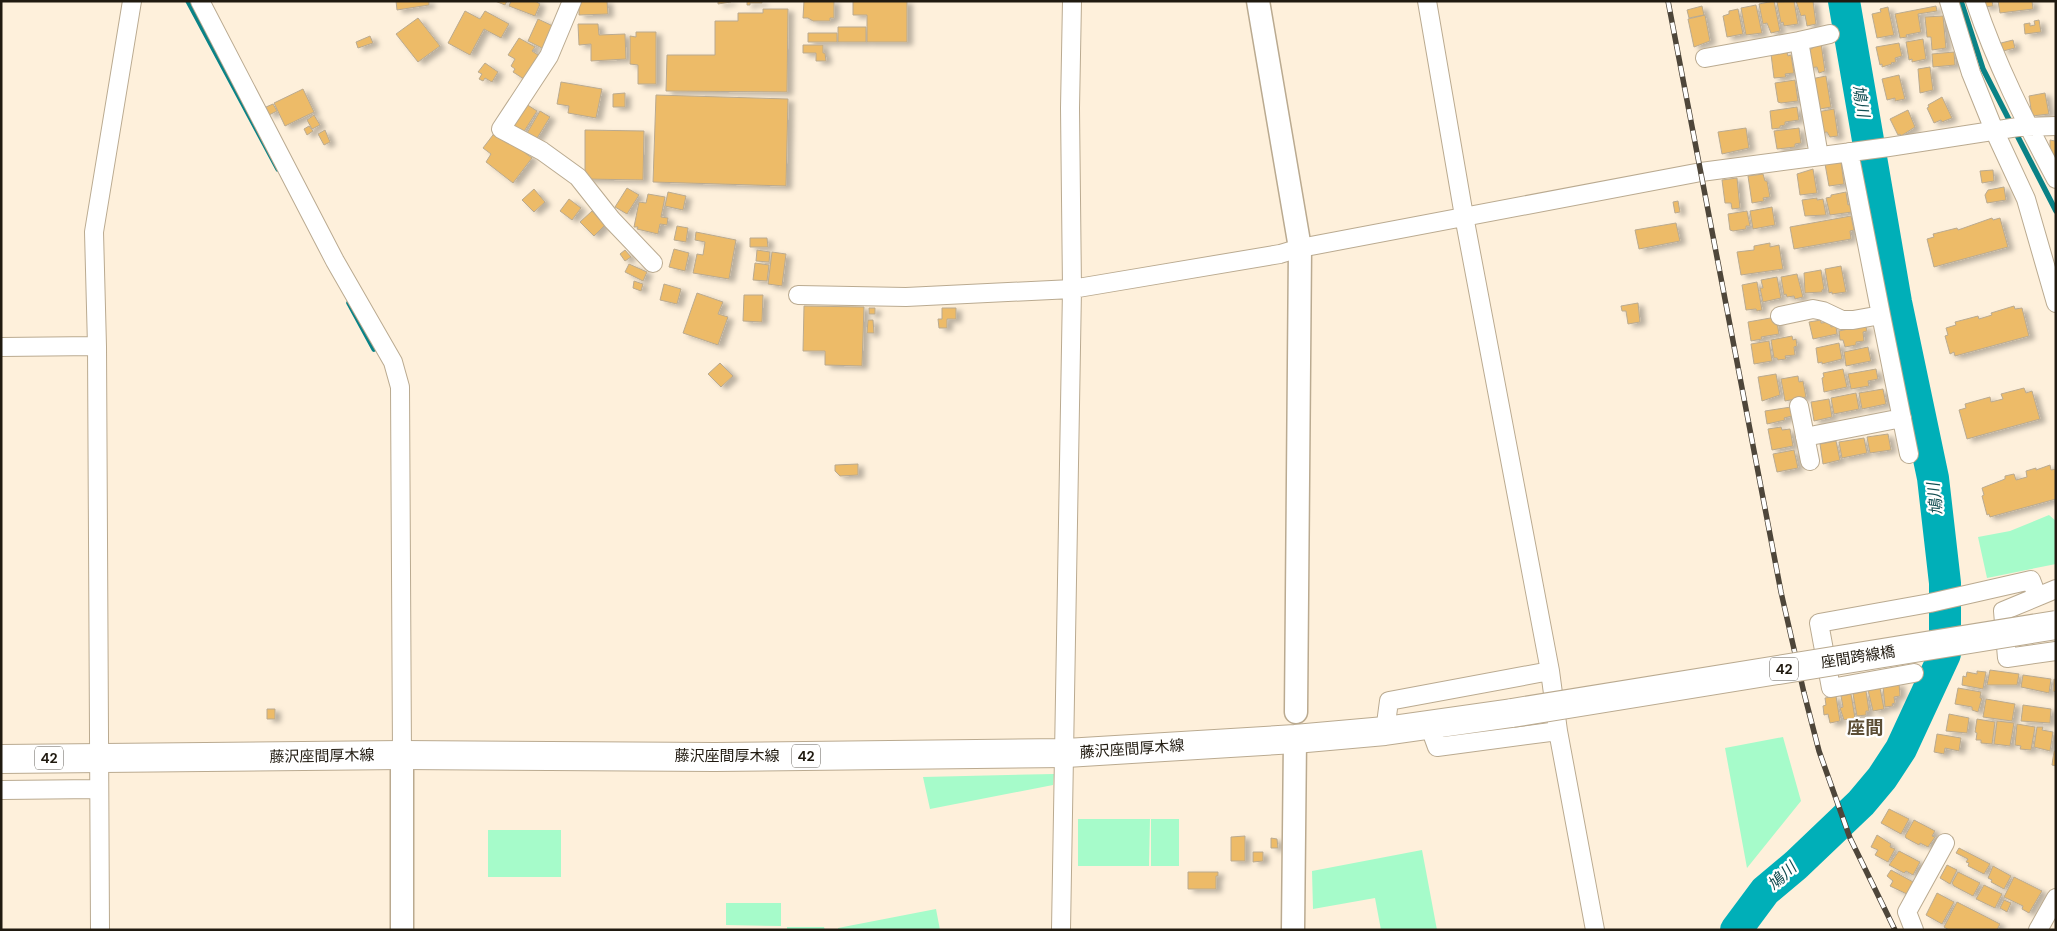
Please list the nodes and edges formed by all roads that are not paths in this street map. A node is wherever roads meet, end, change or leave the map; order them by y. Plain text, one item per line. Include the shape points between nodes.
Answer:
1 (132, 1) edge
2 (200, 1) edge
3 (572, 1) edge
4 (1072, 1) edge
5 (1258, 1) edge
6 (1427, 1) edge
7 (1949, 1) edge
8 (1975, 1) edge
9 (1830, 34) dead end
10 (1799, 41) junction
11 (1705, 58) dead end
12 (2056, 126) edge
13 (2010, 128) junction
14 (1855, 151) junction
15 (1819, 156) junction
16 (2056, 179) edge
17 (1464, 216) junction
18 (1300, 248) junction
19 (653, 263) dead end
20 (1072, 288) junction
21 (798, 294) dead end
22 (2056, 303) edge
23 (1881, 315) junction
24 (1780, 316) dead end
25 (97, 346) junction
26 (1, 347) edge
27 (1800, 406) dead end
28 (1902, 418) junction
29 (1805, 437) junction
30 (1909, 454) dead end
31 (1810, 462) dead end
32 (2056, 590) edge
33 (2037, 596) junction
34 (2056, 625) edge
35 (2056, 651) edge
36 (1550, 671) junction
37 (1914, 673) dead end
38 (1296, 712) joint
39 (1512, 713) joint
40 (1429, 725) junction
41 (1385, 731) junction
42 (1558, 731) junction
43 (1296, 739) junction
44 (1066, 753) junction
45 (402, 754) junction
46 (98, 758) junction
47 (1, 759) edge
48 (98, 789) junction
49 (1, 790) edge
50 (1945, 843) dead end
51 (2056, 898) edge
52 (100, 930) edge
53 (402, 930) edge
54 (1061, 930) edge
55 (1293, 930) edge
56 (1595, 930) edge
57 (1914, 930) edge
58 (2038, 930) edge

1 - 25 street via 94,232
2 - 45 street via 393,362 400,387
3 - 19 street via 549,56 501,129 542,151 578,177 612,220
4 - 20 street
5 - 18 street
6 - 17 street
7 - 13 street via 1971,73
8 - 13 street via 1993,54
9 - 10 street
10 - 11 street
10 - 15 street
12 - 13 street
13 - 14 street
13 - 16 street
13 - 22 street via 2026,199
14 - 15 street
14 - 23 street
15 - 17 street via 1701,172
17 - 18 street
17 - 36 street
18 - 20 street
18 - 38 street
20 - 21 street via 906,297
20 - 44 street
23 - 24 street via 1842,320 1813,309
23 - 28 street
25 - 26 street
25 - 46 street
27 - 29 street
28 - 29 street
28 - 30 street
29 - 31 street
32 - 33 street
33 - 35 street via 2003,611 2008,658
33 - 37 street via 2031,580 1819,623 1831,688
34 - 39 main road, 座間跨線橋 / 42, bridge
36 - 41 street via 1389,701
36 - 42 street
38 - 43 street
39 - 40 main road, 藤沢座間厚木線 / 42
40 - 41 main road, 藤沢座間厚木線 / 42
40 - 42 street via 1437,747
41 - 43 main road, 藤沢座間厚木線 / 42
42 - 56 street
43 - 44 main road, 藤沢座間厚木線 / 42
43 - 55 street
44 - 45 main road, 藤沢座間厚木線 / 42 via 715,757
44 - 54 street
45 - 46 main road, 藤沢座間厚木線 / 42
45 - 53 street
46 - 47 main road, 藤沢座間厚木線 / 42
46 - 48 street
48 - 49 street
48 - 52 street
50 - 57 street via 1908,912
51 - 58 street

